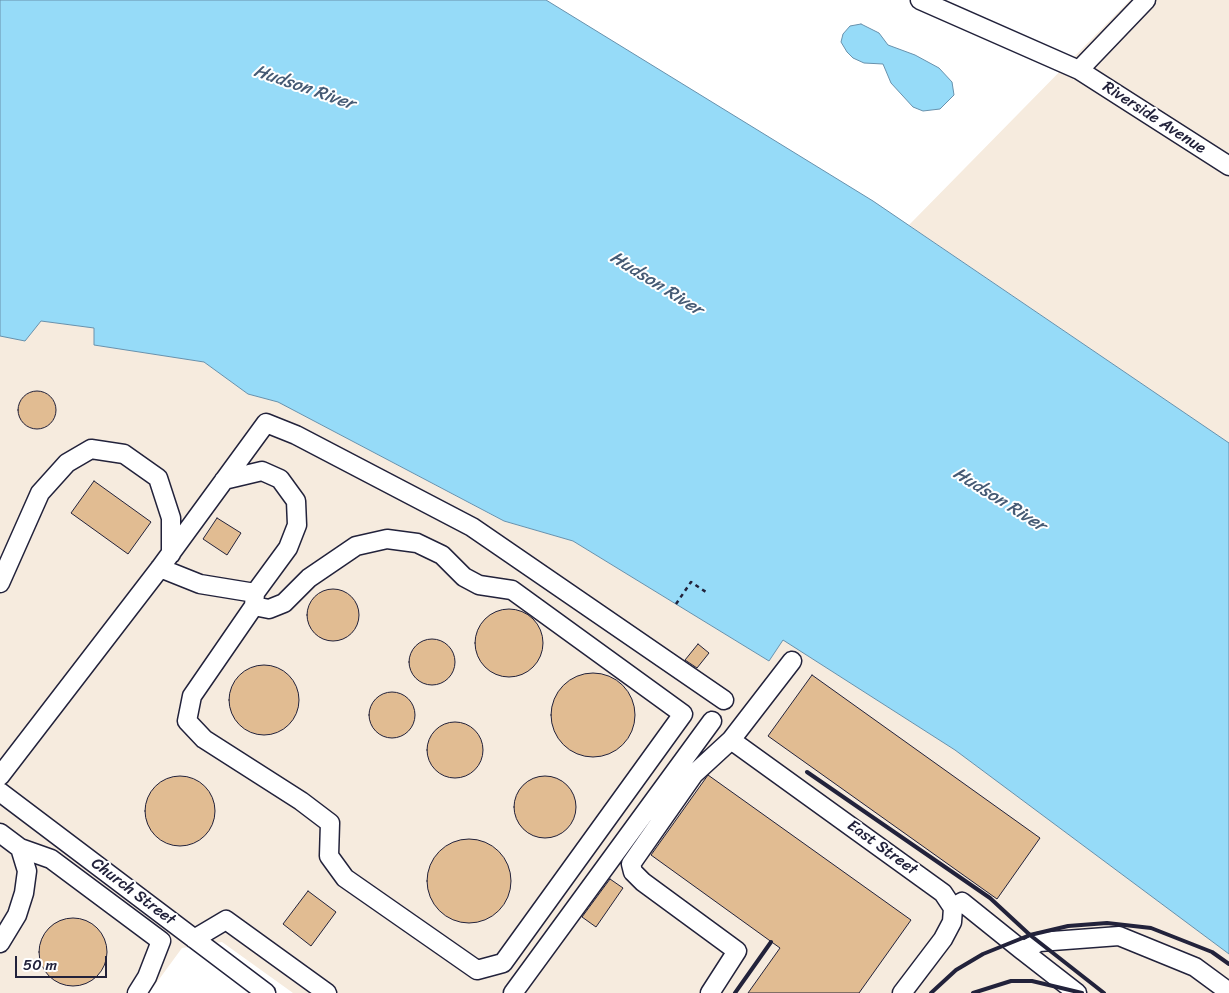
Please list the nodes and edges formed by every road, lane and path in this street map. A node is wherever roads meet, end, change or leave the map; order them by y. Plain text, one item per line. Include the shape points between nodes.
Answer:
1 (920, 0) edge
2 (1146, 0) edge
3 (1078, 70) junction
4 (1229, 166) edge
5 (224, 480) junction
6 (171, 554) junction
7 (160, 568) junction
8 (0, 583) edge
9 (706, 592) dead end
10 (255, 599) junction
11 (676, 604) dead end
12 (792, 662) dead end
13 (724, 700) dead end
14 (712, 721) dead end
15 (731, 740) junction
16 (0, 776) edge
17 (0, 792) edge
18 (0, 833) edge
19 (20, 848) junction
20 (952, 915) junction
21 (194, 939) junction
22 (0, 942) edge
23 (1023, 951) junction
24 (1229, 992) edge
25 (137, 993) edge
26 (266, 993) edge
27 (327, 993) edge
28 (513, 993) edge
29 (710, 993) edge
30 (902, 993) edge
31 (1077, 993) edge

1 - 3 street, Riverside Avenue
2 - 3 street
3 - 4 street, Riverside Avenue
5 - 6 street
5 - 10 street via 262,471 280,479 296,500 297,525 288,548
5 - 13 street via 266,423 296,435 472,527
6 - 7 street
6 - 8 street via 171,518 158,478 124,454 91,449 67,463 40,493
7 - 10 street via 200,584
7 - 16 street
9 - 11 path via 691,582
10 - 10 street via 192,696 187,721 204,739 330,823 329,856 345,878 477,970 503,963 683,714 512,590 479,584 464,577 442,555 417,544 387,540 356,546 309,578 284,603 269,608
12 - 15 street
14 - 28 street
15 - 20 street, East Street via 943,893
15 - 29 street via 694,774 631,864 642,882 737,951
17 - 21 street, Church Street
18 - 19 street
19 - 22 street via 27,871 24,893 17,915
19 - 25 street via 51,860 161,941
20 - 23 street via 962,902
20 - 30 street via 943,939
21 - 26 street, Church Street
21 - 27 street via 226,920
23 - 24 street via 1039,942 1119,936 1195,967
23 - 31 street

